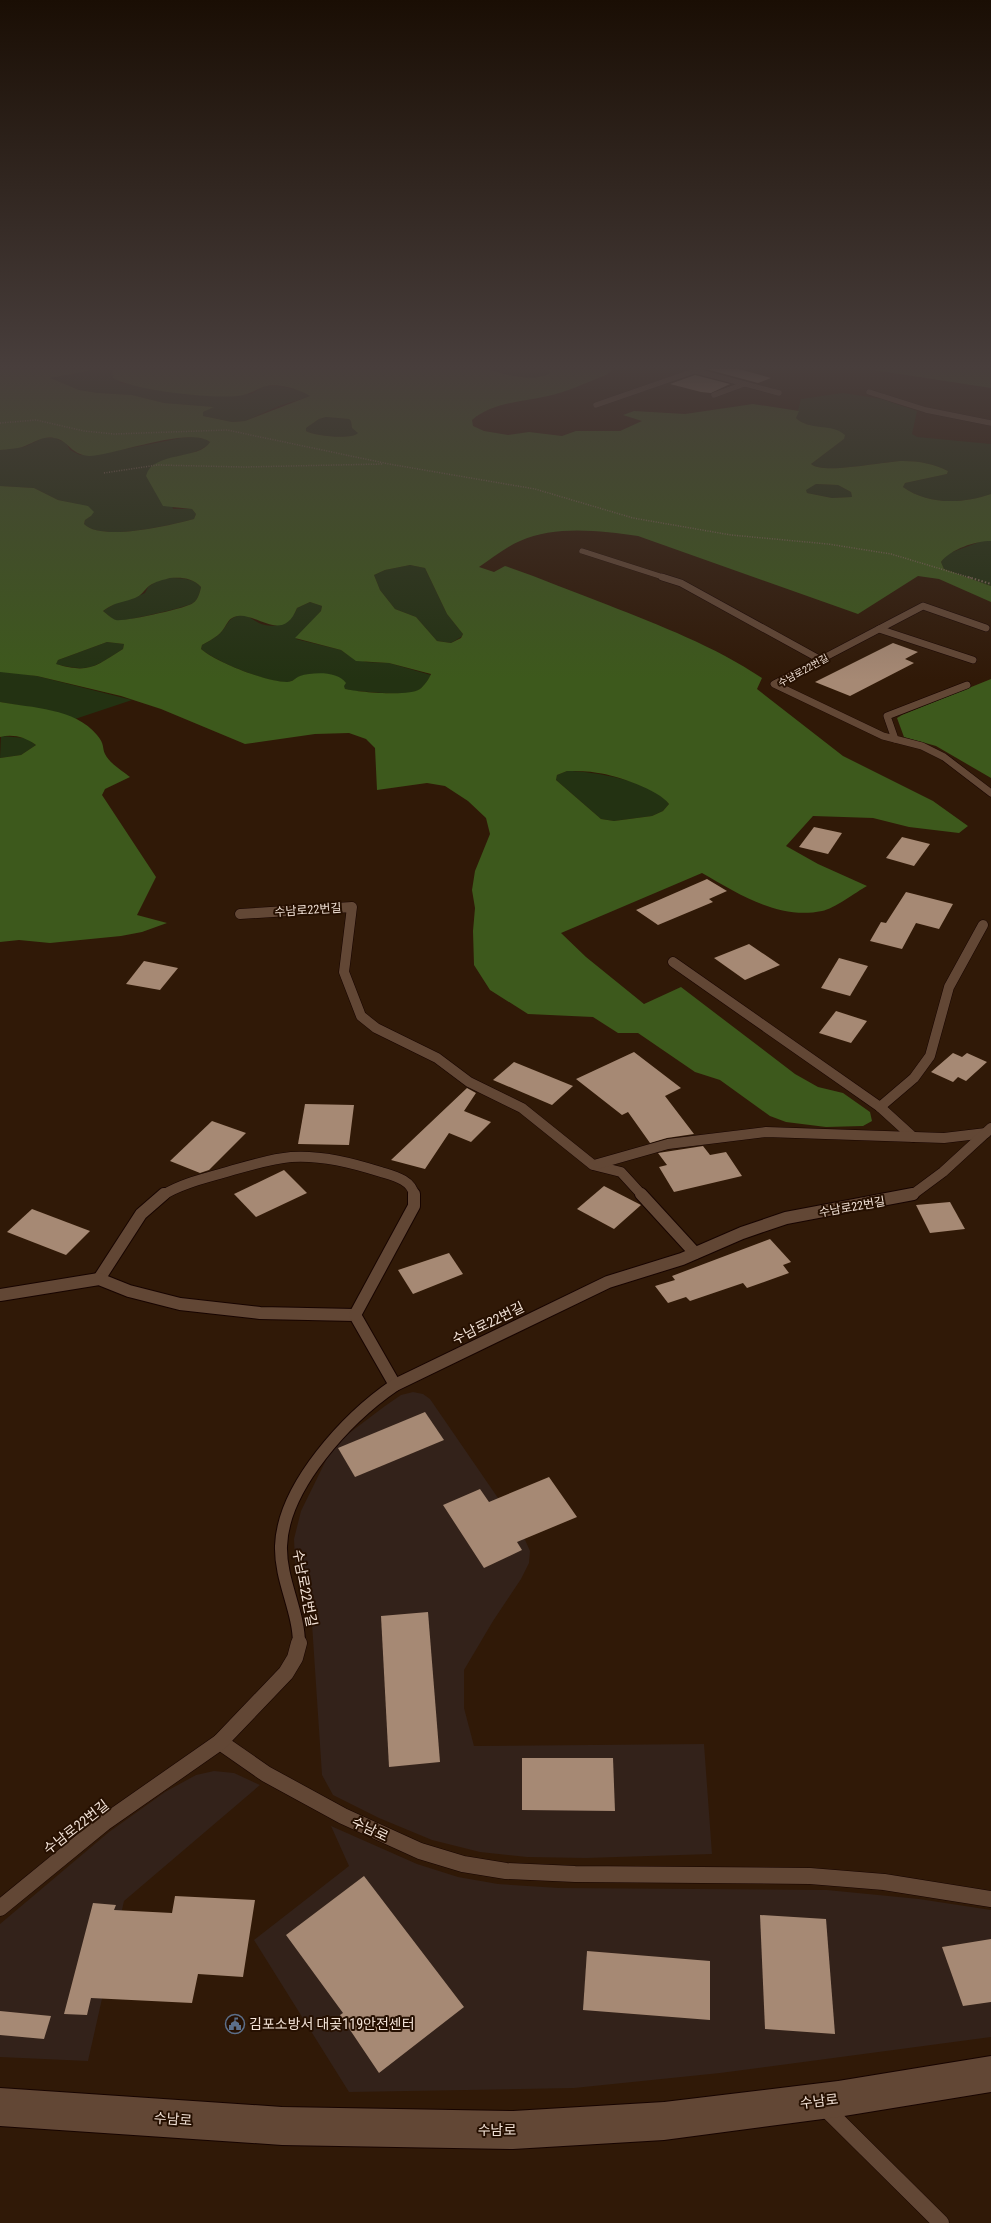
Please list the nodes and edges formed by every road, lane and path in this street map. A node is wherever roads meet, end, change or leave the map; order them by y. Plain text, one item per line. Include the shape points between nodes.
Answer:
1 (440, 473) edge
2 (582, 551) dead end
3 (991, 584) edge
4 (986, 628) dead end
5 (879, 629) junction
6 (821, 660) junction
7 (974, 660) dead end
8 (967, 685) dead end
9 (895, 739) junction
10 (991, 794) edge
11 (240, 914) dead end
12 (983, 925) dead end
13 (673, 962) dead end
14 (880, 1107) junction
15 (988, 1130) edge
16 (913, 1137) junction
17 (593, 1165) junction
18 (695, 1253) junction
19 (99, 1279) junction
20 (0, 1295) edge
21 (355, 1315) junction
22 (395, 1386) junction
23 (220, 1742) junction
24 (991, 1899) edge
25 (0, 1908) edge
26 (991, 2074) edge
27 (818, 2101) junction
28 (0, 2106) edge
29 (941, 2223) edge

1 - 3 path via 535,489 640,520 731,535 828,544 890,554
2 - 6 lane via 681,583
4 - 5 lane, 수남로22번길 via 923,606
5 - 6 lane, 수남로22번길
5 - 7 lane
6 - 9 lane, 수남로22번길 via 774,684 883,736
8 - 9 lane via 887,716
9 - 10 lane, 수남로22번길 via 922,746 944,757
11 - 17 lane, 수남로22번길 via 352,907 344,972 361,1016 376,1028 438,1058 469,1082 522,1108
12 - 14 lane via 949,987 926,1065 905,1088
13 - 14 lane
14 - 16 lane
15 - 16 lane via 944,1138
15 - 18 lane, 수남로22번길 via 943,1172 910,1196 786,1218
16 - 17 lane via 766,1132 668,1144
17 - 18 lane, 수남로22번길 via 621,1172
18 - 22 lane, 수남로22번길 via 608,1282
19 - 20 lane
19 - 21 lane via 129,1291 180,1304 260,1313
19 - 21 lane via 115,1258 139,1215 150,1203 164,1194 182,1185 267,1161 292,1157 325,1159 363,1166 398,1178 411,1185 416,1196 414,1206
21 - 22 lane
22 - 23 lane, 수남로22번길 via 376,1398 337,1434 313,1466 297,1494 284,1525 281,1546 283,1569 299,1632 295,1658 286,1673
23 - 24 lane, 수남로 via 266,1774 343,1816 420,1851 462,1864 506,1871 575,1874 810,1876 884,1882
23 - 25 lane, 수남로22번길 via 104,1823
26 - 27 street, 수남로
27 - 28 street, 수남로 via 664,2121 513,2130 282,2126
27 - 29 lane

